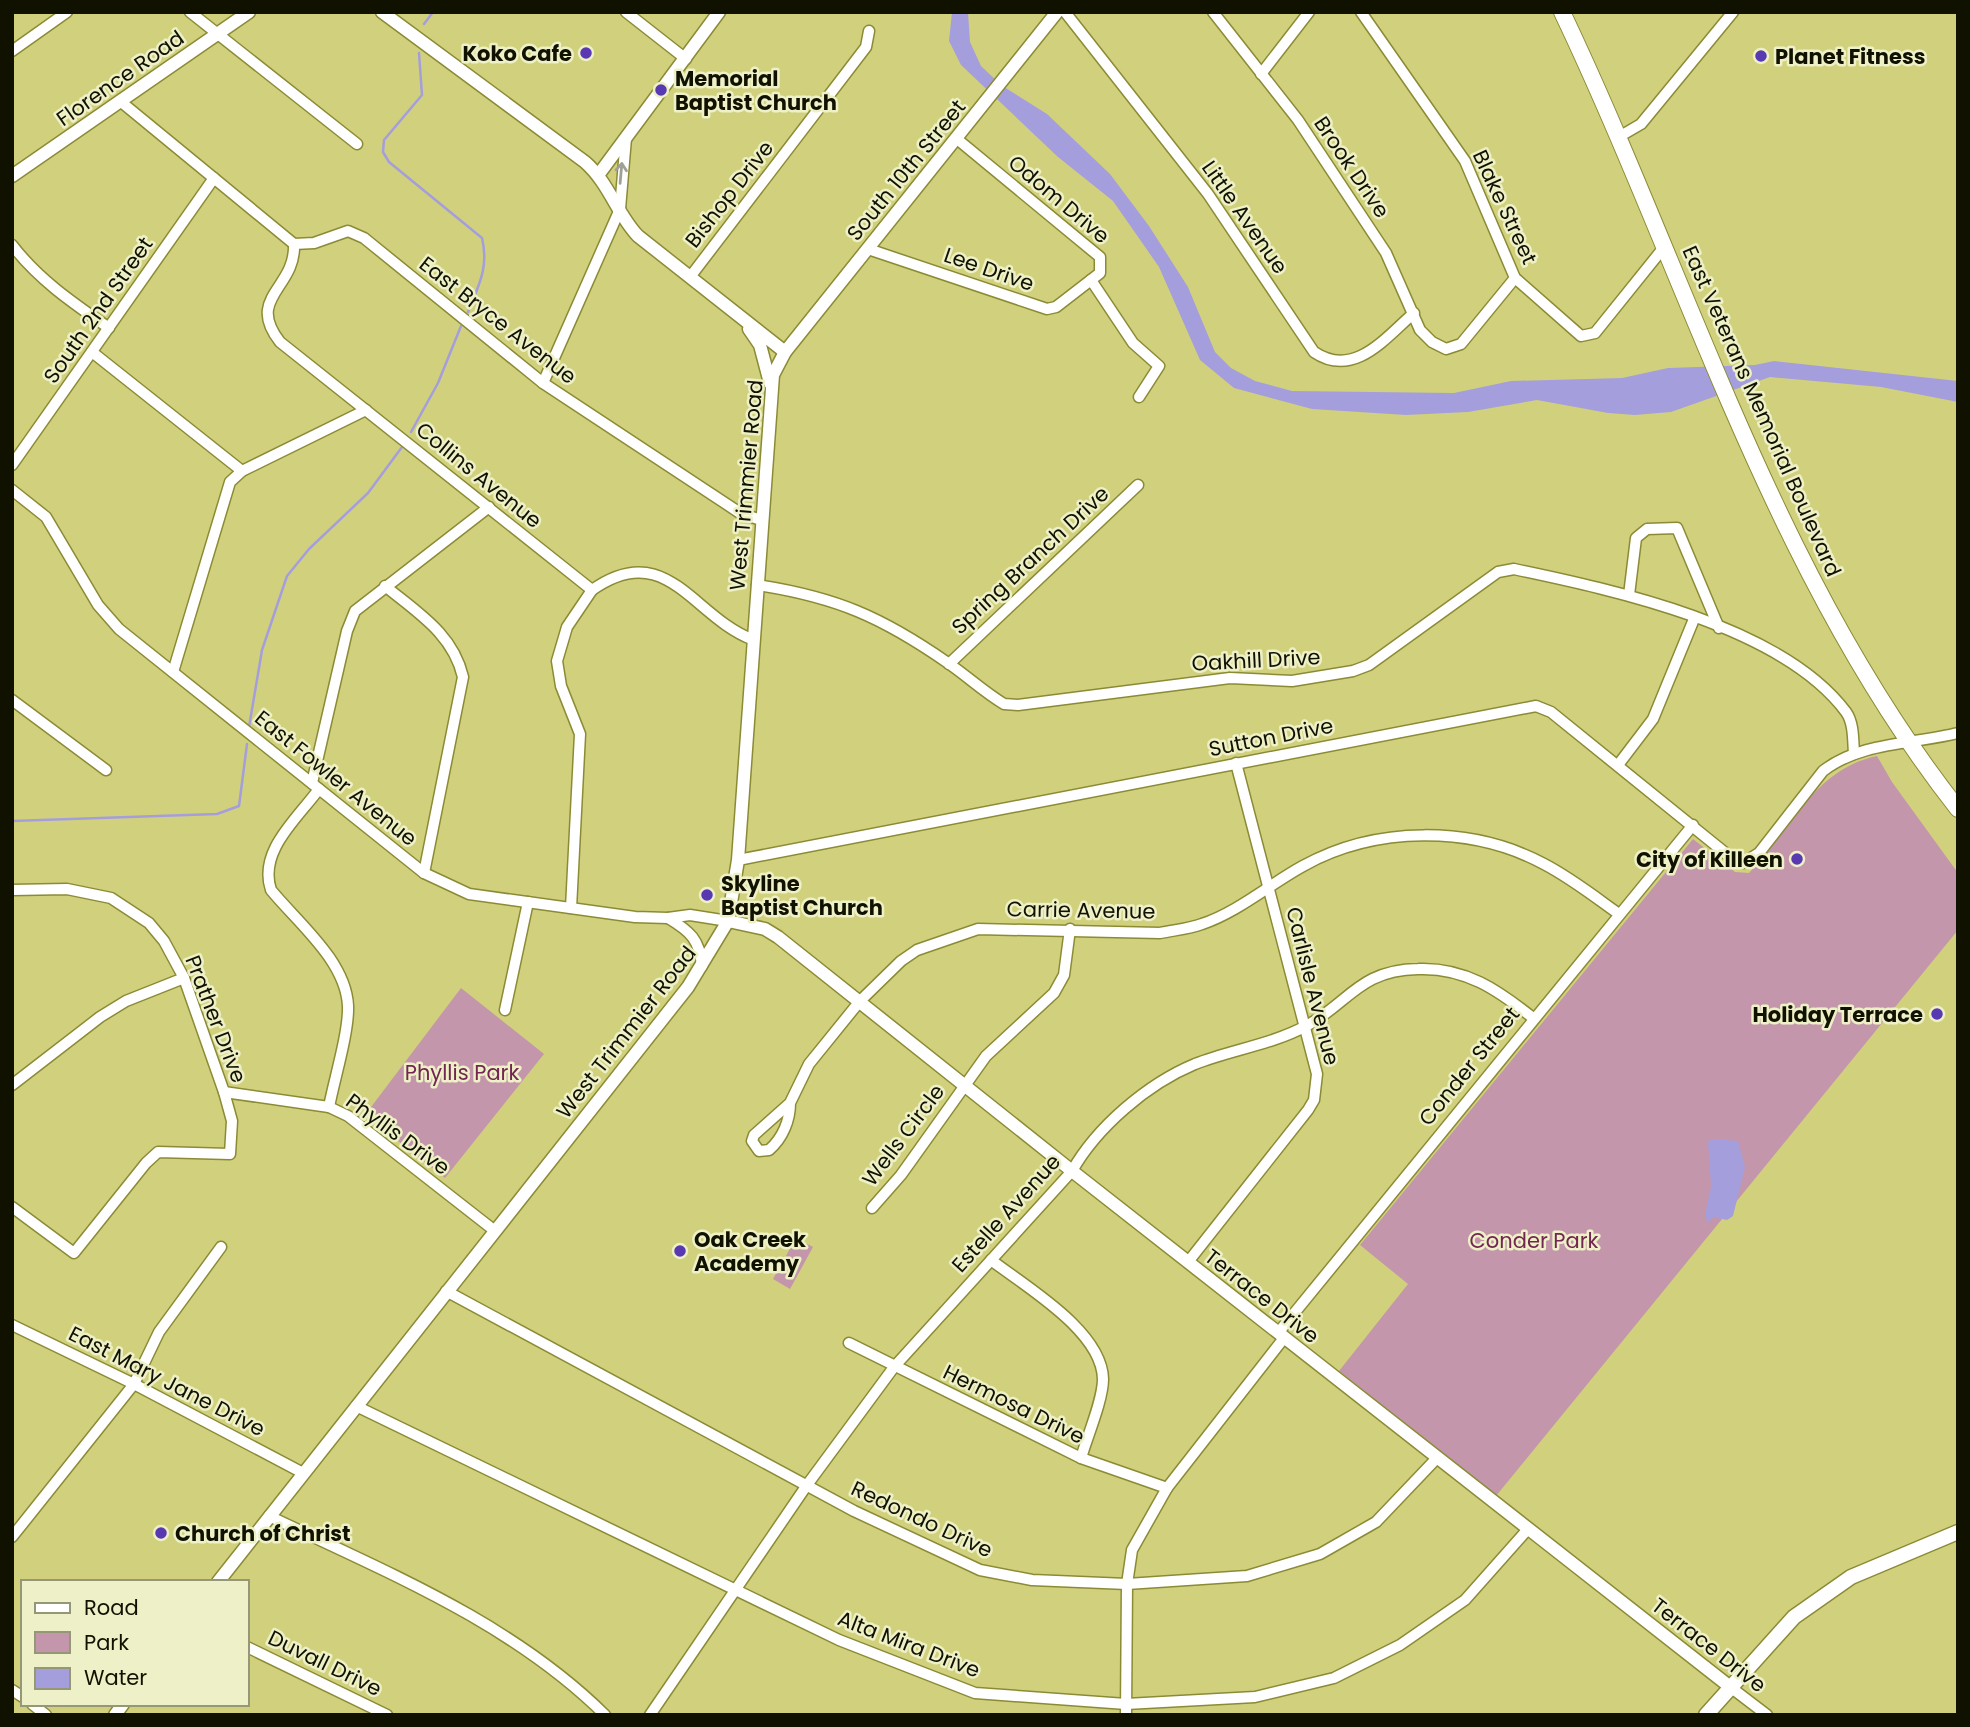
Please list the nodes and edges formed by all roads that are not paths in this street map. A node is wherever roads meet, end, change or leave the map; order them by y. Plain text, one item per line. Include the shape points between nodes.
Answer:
1 (67, 12) edge
2 (190, 12) edge
3 (249, 12) edge
4 (382, 12) edge
5 (626, 12) edge
6 (719, 12) edge
7 (1057, 12) edge
8 (1065, 12) edge
9 (1213, 12) edge
10 (1309, 12) edge
11 (1361, 12) edge
12 (1562, 12) edge
13 (1733, 12) edge
14 (870, 31) dead end
15 (215, 35) junction
16 (12, 51) edge
17 (686, 59) junction
18 (1261, 74) junction
19 (120, 101) junction
20 (626, 138) junction
21 (1617, 138) junction
22 (957, 139) junction
23 (357, 144) dead end
24 (599, 174) junction
25 (12, 176) edge
26 (214, 178) junction
27 (620, 209) junction
28 (293, 243) junction
29 (12, 245) edge
30 (1665, 246) junction
31 (868, 249) junction
32 (690, 277) junction
33 (1515, 278) junction
34 (1091, 280) junction
35 (1414, 313) junction
36 (738, 315) junction
37 (109, 328) junction
38 (92, 352) junction
39 (785, 352) junction
40 (544, 383) junction
41 (771, 384) junction
42 (1139, 397) dead end
43 (366, 410) junction
44 (12, 465) edge
45 (242, 471) junction
46 (1138, 485) dead end
47 (12, 490) edge
48 (489, 507) junction
49 (761, 520) junction
50 (757, 585) junction
51 (385, 586) junction
52 (592, 590) junction
53 (1629, 595) junction
54 (1694, 619) junction
55 (1719, 628) junction
56 (754, 640) junction
57 (949, 664) junction
58 (173, 672) junction
59 (12, 700) edge
60 (1958, 733) edge
61 (1909, 741) junction
62 (1854, 754) junction
63 (1236, 763) junction
64 (1618, 765) junction
65 (106, 770) dead end
66 (315, 786) junction
67 (1958, 810) edge
68 (1693, 825) junction
69 (738, 860) junction
70 (424, 873) junction
71 (1269, 886) junction
72 (12, 890) edge
73 (528, 902) junction
74 (571, 908) junction
75 (1619, 914) junction
76 (668, 918) junction
77 (729, 921) junction
78 (1070, 929) junction
79 (702, 967) junction
80 (184, 978) junction
81 (860, 1001) junction
82 (505, 1010) dead end
83 (1533, 1018) junction
84 (1307, 1026) junction
85 (964, 1084) junction
86 (12, 1085) edge
87 (224, 1092) junction
88 (790, 1102) dead end
89 (328, 1107) junction
90 (1072, 1171) junction
91 (12, 1207) edge
92 (872, 1208) dead end
93 (495, 1231) junction
94 (221, 1247) dead end
95 (991, 1259) junction
96 (1188, 1262) junction
97 (446, 1291) junction
98 (13, 1327) edge
99 (1281, 1335) junction
100 (849, 1343) dead end
101 (894, 1367) junction
102 (134, 1384) junction
103 (356, 1406) junction
104 (1081, 1458) junction
105 (1437, 1458) junction
106 (303, 1473) junction
107 (807, 1485) junction
108 (1167, 1488) junction
109 (269, 1516) junction
110 (1528, 1529) junction
111 (1958, 1532) edge
112 (12, 1537) edge
113 (220, 1580) edge
114 (1127, 1584) junction
115 (735, 1590) junction
116 (248, 1647) edge
117 (1730, 1685) junction
118 (1126, 1709) edge
119 (387, 1715) edge
120 (605, 1715) edge
121 (650, 1715) edge
122 (1706, 1715) edge
123 (1767, 1715) edge

1 - 16 street
2 - 15 street
3 - 15 street, Florence Road
4 - 24 street
5 - 17 street
6 - 17 street
7 - 22 street, South 10th Street
8 - 35 street, Little Avenue via 1208,194 1314,352 1339,363 1351,361
9 - 18 street, Brook Drive
10 - 18 street
11 - 33 street, Blake Street via 1465,161
12 - 21 main road, East Veterans Memorial Boulevard
13 - 21 street via 1641,124
14 - 32 street, Bishop Drive via 866,47
15 - 19 street, Florence Road
15 - 23 street
17 - 20 street
18 - 35 street, Brook Drive via 1298,120 1386,253
19 - 25 street, Florence Road
19 - 26 street
20 - 24 street
27 -> 20 street
21 - 30 main road, East Veterans Memorial Boulevard
22 - 31 street, South 10th Street
22 - 34 street, Odom Drive via 1100,257 1100,273
24 - 27 street
26 - 28 street
26 - 37 street, South 2nd Street
27 - 32 street via 638,236
27 - 40 street
28 - 40 street, East Bryce Avenue via 314,243 348,232 364,238
28 - 43 street, Collins Avenue via 289,270 267,307 268,325 280,342
29 - 37 street via 52,288
30 - 33 street, Blake Street via 1595,332 1581,336
30 - 61 main road, East Veterans Memorial Boulevard via 1785,524 1835,620
31 - 34 street, Lee Drive via 1047,309
31 - 39 street, South 10th Street
32 - 36 street
33 - 35 street, Brook Drive via 1461,344 1446,349 1432,342 1420,330
34 - 42 street via 1133,343 1159,366
36 - 39 street
36 - 41 street via 760,345
37 - 38 street, South 2nd Street
38 - 44 street, South 2nd Street
38 - 45 street
39 - 41 street, West Trimmier Road
40 - 49 street, East Bryce Avenue via 740,513
41 - 49 street, West Trimmier Road
43 - 45 street
43 - 48 street, Collins Avenue
45 - 58 street via 230,482
46 - 57 street, Spring Branch Drive
47 - 58 street, East Fowler Avenue via 46,517 109,618
48 - 51 street
48 - 52 street, Collins Avenue
49 - 50 street, West Trimmier Road
50 - 56 street, West Trimmier Road
50 - 57 street, Oakhill Drive via 808,593 848,606
51 - 66 street via 351,619
51 - 70 street via 445,636 463,677
52 - 56 street via 632,572 661,576
52 - 74 street via 567,627 557,661 561,686 580,734
53 - 54 street, Oakhill Drive
53 - 55 street via 1636,538 1647,529 1678,528
53 - 57 street, Oakhill Drive via 1506,569 1369,665 1292,681 1230,678 1018,705 998,700
54 - 55 street, Oakhill Drive
54 - 64 street via 1653,719
55 - 62 street, Oakhill Drive via 1790,660 1847,713
56 - 69 street, West Trimmier Road
58 - 66 street, East Fowler Avenue
59 - 65 street
60 - 61 street
61 - 62 street
61 - 67 main road, East Veterans Memorial Boulevard
62 - 68 street, Sutton Drive via 1823,771 1751,860 1734,860
63 - 64 street, Sutton Drive via 1536,706 1551,712
63 - 69 street, Sutton Drive
63 - 71 street, Carlisle Avenue
64 - 68 street, Sutton Drive
66 - 70 street, East Fowler Avenue
66 - 89 street via 271,853 267,877 271,890 328,957 346,991 348,1009
68 - 75 street, Conder Street
69 - 77 street, West Trimmier Road
70 - 73 street, East Fowler Avenue via 469,894
71 - 75 street, Carrie Avenue via 1343,848 1394,837 1450,837 1511,850 1544,864
71 - 78 street, Carrie Avenue via 1215,919 1178,930
71 - 84 street, Carlisle Avenue
72 - 80 street, Prather Drive via 67,889 125,905 164,941
73 - 74 street, East Fowler Avenue
73 - 82 street
74 - 76 street, East Fowler Avenue
75 - 83 street, Conder Street
76 - 77 street, East Fowler Avenue via 690,915
76 - 79 street via 695,938
77 - 79 street, West Trimmier Road
77 - 81 street, Terrace Drive via 778,937
78 - 81 street, Carrie Avenue via 998,927 956,935 901,961
78 - 85 street, Wells Circle via 1063,975 1054,993 1006,1034
79 - 93 street, West Trimmier Road
80 - 86 street via 126,1001 100,1017
80 - 87 street, Prather Drive
81 - 85 street, Terrace Drive
81 - 88 street, Carrie Avenue via 809,1064
83 - 84 street, Estelle Avenue via 1476,979 1419,968 1365,982
83 - 99 street, Conder Street
84 - 90 street, Estelle Avenue via 1192,1065 1153,1089 1103,1130
84 - 96 street, Carlisle Avenue via 1317,1074 1314,1100
85 - 90 street, Terrace Drive
85 - 92 street, Wells Circle via 901,1175
87 - 89 street, Phyllis Drive
87 - 91 street, Prather Drive via 232,1121 230,1154 158,1152 74,1253
89 - 93 street, Phyllis Drive via 348,1116
90 - 95 street, Estelle Avenue
90 - 96 street, Terrace Drive
93 - 97 street, West Trimmier Road
94 - 102 street via 159,1332
95 - 101 street, Estelle Avenue
95 - 104 street via 1080,1330 1098,1353 1103,1380
96 - 99 street, Terrace Drive
97 - 103 street, West Trimmier Road
97 - 107 street, Redondo Drive
98 - 102 street, East Mary Jane Drive
99 - 105 street, Terrace Drive
99 - 108 street, Conder Street
100 - 101 street, Hermosa Drive
101 - 104 street, Hermosa Drive
101 - 107 street, Estelle Avenue
102 - 106 street, East Mary Jane Drive
102 - 112 street
103 - 106 street, West Trimmier Road
103 - 115 street, Alta Mira Drive
104 - 108 street, Hermosa Drive
105 - 110 street, Terrace Drive
105 - 114 street, Redondo Drive via 1376,1521 1320,1554 1247,1576
106 - 109 street, West Trimmier Road
107 - 114 street, Redondo Drive via 980,1570 1032,1580
107 - 115 street, Estelle Avenue
108 - 114 street, Conder Street via 1132,1550
109 - 113 street, West Trimmier Road
109 - 120 street via 486,1624 552,1667
110 - 117 street, Terrace Drive
110 - 118 street, Alta Mira Drive via 1465,1600 1400,1645 1334,1678 1255,1697
111 - 117 main road via 1851,1577 1794,1617
114 - 118 street, Conder Street
115 - 118 street, Alta Mira Drive via 839,1640 975,1693
115 - 121 street, Estelle Avenue
116 - 119 street, Duvall Drive
117 - 122 main road
117 - 123 street, Terrace Drive

